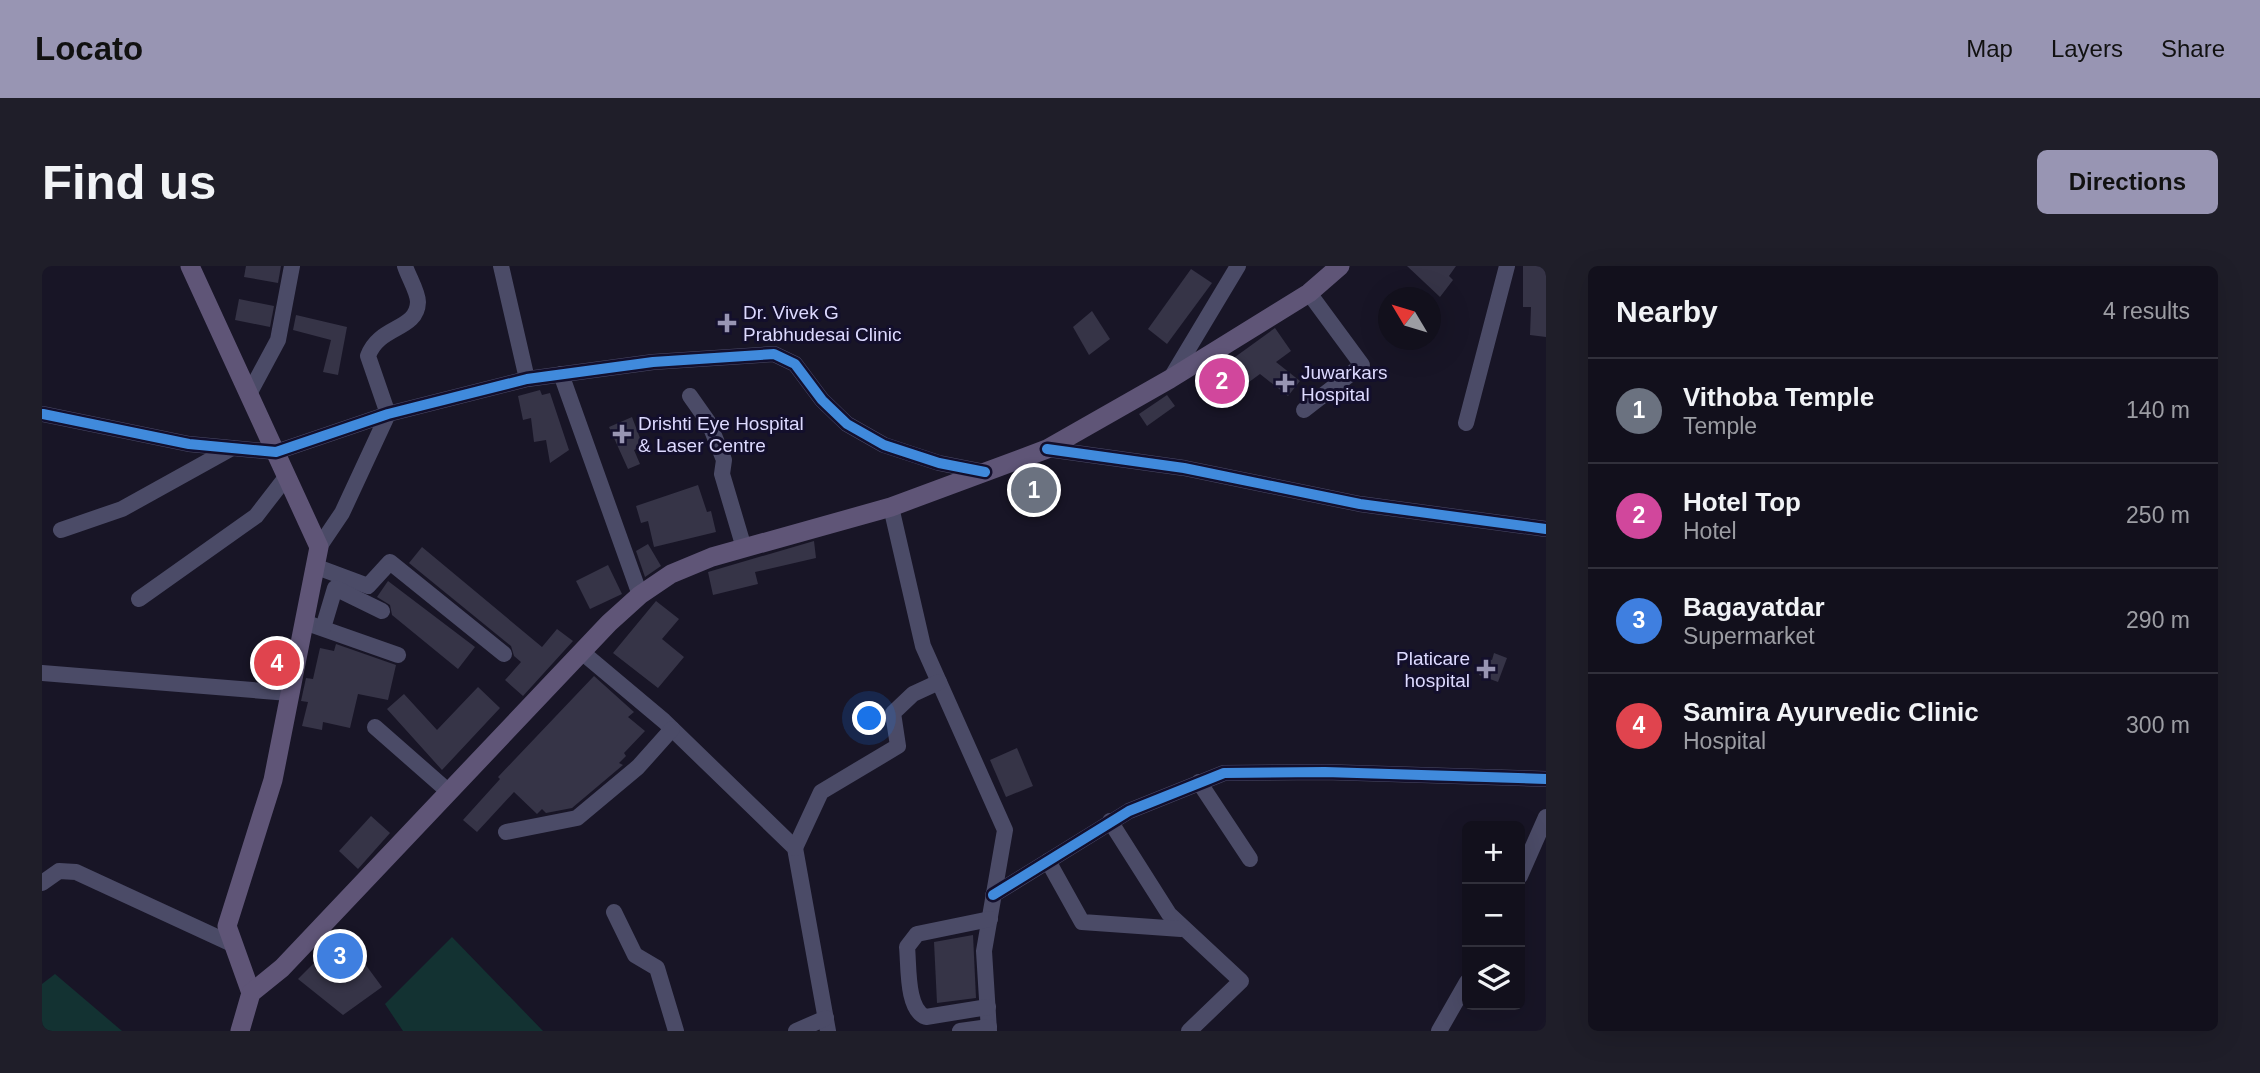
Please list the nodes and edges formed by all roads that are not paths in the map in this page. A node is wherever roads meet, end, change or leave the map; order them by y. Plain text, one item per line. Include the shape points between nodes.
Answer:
1 (190, 266) edge
2 (292, 266) edge
3 (405, 266) edge
4 (501, 266) edge
5 (1237, 266) edge
6 (1340, 266) edge
7 (1507, 266) edge
8 (1308, 293) junction
9 (561, 374) junction
10 (527, 379) junction
11 (1170, 379) junction
12 (249, 394) junction
13 (690, 396) dead end
14 (1304, 410) dead end
15 (43, 414) edge
16 (388, 414) junction
17 (1466, 423) dead end
18 (233, 448) junction
19 (1046, 449) junction
20 (276, 452) junction
21 (985, 472) junction
22 (287, 476) junction
23 (891, 507) junction
24 (61, 530) dead end
25 (1546, 530) edge
26 (319, 547) junction
27 (744, 548) junction
28 (317, 567) junction
29 (640, 595) junction
30 (139, 598) dead end
31 (382, 611) dead end
32 (314, 625) junction
33 (583, 653) junction
34 (398, 654) dead end
35 (504, 654) dead end
36 (42, 673) edge
37 (939, 682) junction
38 (289, 693) junction
39 (375, 727) dead end
40 (672, 729) junction
41 (1546, 779) edge
42 (1199, 782) junction
43 (449, 792) junction
44 (1546, 817) edge
45 (1110, 821) junction
46 (506, 832) dead end
47 (795, 848) junction
48 (1250, 859) dead end
49 (1048, 861) junction
50 (1525, 865) edge
51 (42, 883) edge
52 (993, 895) junction
53 (614, 912) dead end
54 (989, 919) junction
55 (1181, 929) junction
56 (232, 944) junction
57 (1462, 991) edge
58 (251, 993) junction
59 (988, 1007) junction
60 (827, 1024) edge
61 (989, 1029) edge
62 (240, 1031) edge
63 (676, 1031) edge
64 (796, 1031) edge
65 (960, 1031) edge
66 (1189, 1031) edge
67 (1439, 1031) edge

1 - 12 main road
2 - 12 street via 278,340
3 - 16 street via 418,301 415,313 407,324 380,337 368,356
4 - 10 street
5 - 11 street
6 - 8 main road
7 - 17 street
8 - 11 main road
8 - 14 street via 1362,365
9 - 10 street
9 - 21 street via 774,354 794,364 847,424 884,445
9 - 29 street
10 - 16 street
11 - 19 main road
12 - 20 main road
13 - 27 street via 709,424 724,460 722,474
15 - 18 street via 190,444
16 - 20 street
16 - 26 street via 342,513
18 - 20 street
18 - 24 street via 122,509
19 - 21 main road
19 - 25 street via 1184,468 1360,504
20 - 22 main road
21 - 23 main road
22 - 26 main road
22 - 30 street via 256,516
23 - 27 main road
23 - 37 street via 923,646
26 - 28 main road
27 - 29 main road via 671,574
28 - 32 main road
28 - 35 street via 368,586 390,562
29 - 33 main road
31 - 32 street via 335,588
32 - 34 street
32 - 38 main road
33 - 40 street
33 - 43 main road
36 - 38 street
37 - 47 street via 913,694 893,713 898,746 821,792
37 - 52 street via 1004,830
38 - 56 main road via 273,780 227,926
39 - 43 street
40 - 46 street via 638,767 577,818
40 - 47 street
41 - 42 street via 1235,772
42 - 45 street
42 - 48 street
43 - 58 main road via 282,968
44 - 50 street
45 - 49 street
45 - 55 street
47 - 60 street
49 - 52 street
49 - 55 street via 1082,922
51 - 56 street via 59,871 76,872
52 - 54 street
53 - 63 street via 635,956 657,968
54 - 59 street via 984,951
54 - 59 street via 916,934 907,947 912,995 920,1016
55 - 66 street via 1241,981
56 - 58 main road
57 - 67 street
58 - 62 main road
59 - 61 street
60 - 64 street
61 - 65 street

